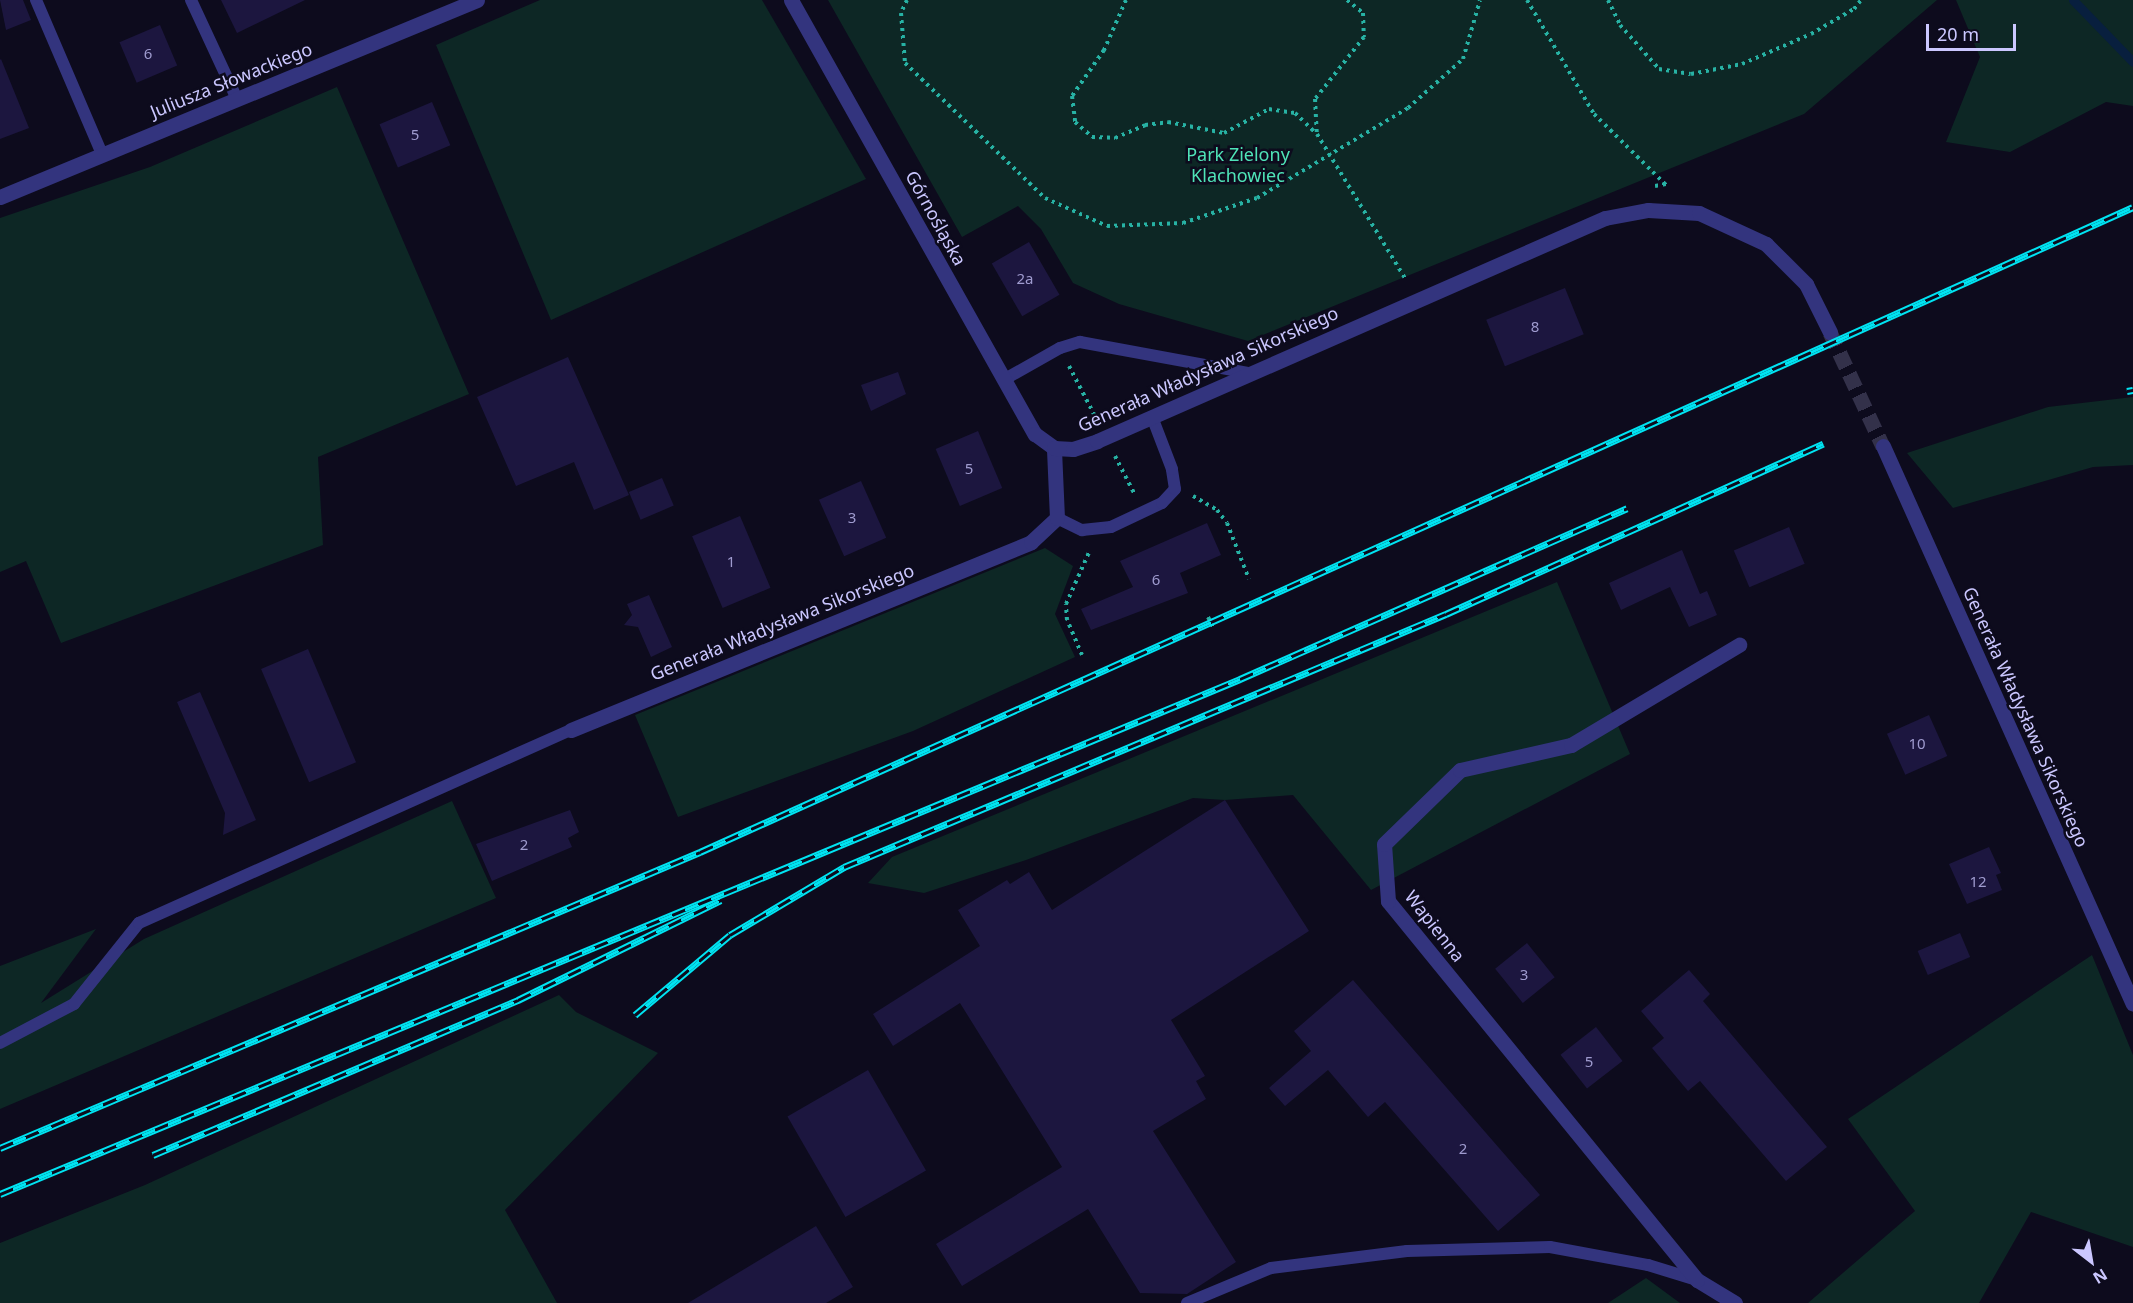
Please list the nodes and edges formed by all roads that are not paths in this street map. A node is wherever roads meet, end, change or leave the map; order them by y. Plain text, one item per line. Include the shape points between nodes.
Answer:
1 (36, 0) edge
2 (191, 0) edge
3 (477, 0) edge
4 (791, 0) edge
5 (237, 99) junction
6 (102, 154) junction
7 (0, 197) edge
8 (1830, 332) tunnel mouth
9 (1249, 372) junction
10 (1005, 379) junction
11 (1152, 417) junction
12 (1883, 446) tunnel mouth
13 (1054, 448) junction
14 (1057, 518) junction
15 (1739, 645) dead end
16 (571, 730) joint
17 (2133, 1004) edge
18 (0, 1043) edge
19 (1698, 1280) junction
20 (1187, 1303) edge
21 (1735, 1303) edge

1 - 6 lane
2 - 5 lane
3 - 5 street, Juliusza Słowackiego
4 - 10 street, Górnośląska
5 - 6 street, Juliusza Słowackiego
6 - 7 street, Juliusza Słowackiego
8 - 9 street, Generała Władysława Sikorskiego via 1806,284 1766,244 1699,213 1648,210 1605,218
9 - 10 lane via 1080,342 1060,348
9 - 11 street, Generała Władysława Sikorskiego
10 - 13 street, Górnośląska via 1035,434
11 - 13 street, Generała Władysława Sikorskiego via 1073,449
11 - 14 lane via 1172,469 1175,489 1162,503 1112,527 1082,530
12 - 17 street, Generała Władysława Sikorskiego
13 - 14 street
14 - 16 street, Generała Władysława Sikorskiego via 1030,542
15 - 19 street, Wapienna via 1571,745 1460,770 1384,844 1388,901
16 - 18 lane via 140,923 105,960 74,1004
19 - 20 lane via 1648,1265 1550,1247 1407,1251 1271,1268
19 - 21 street, Wapienna

